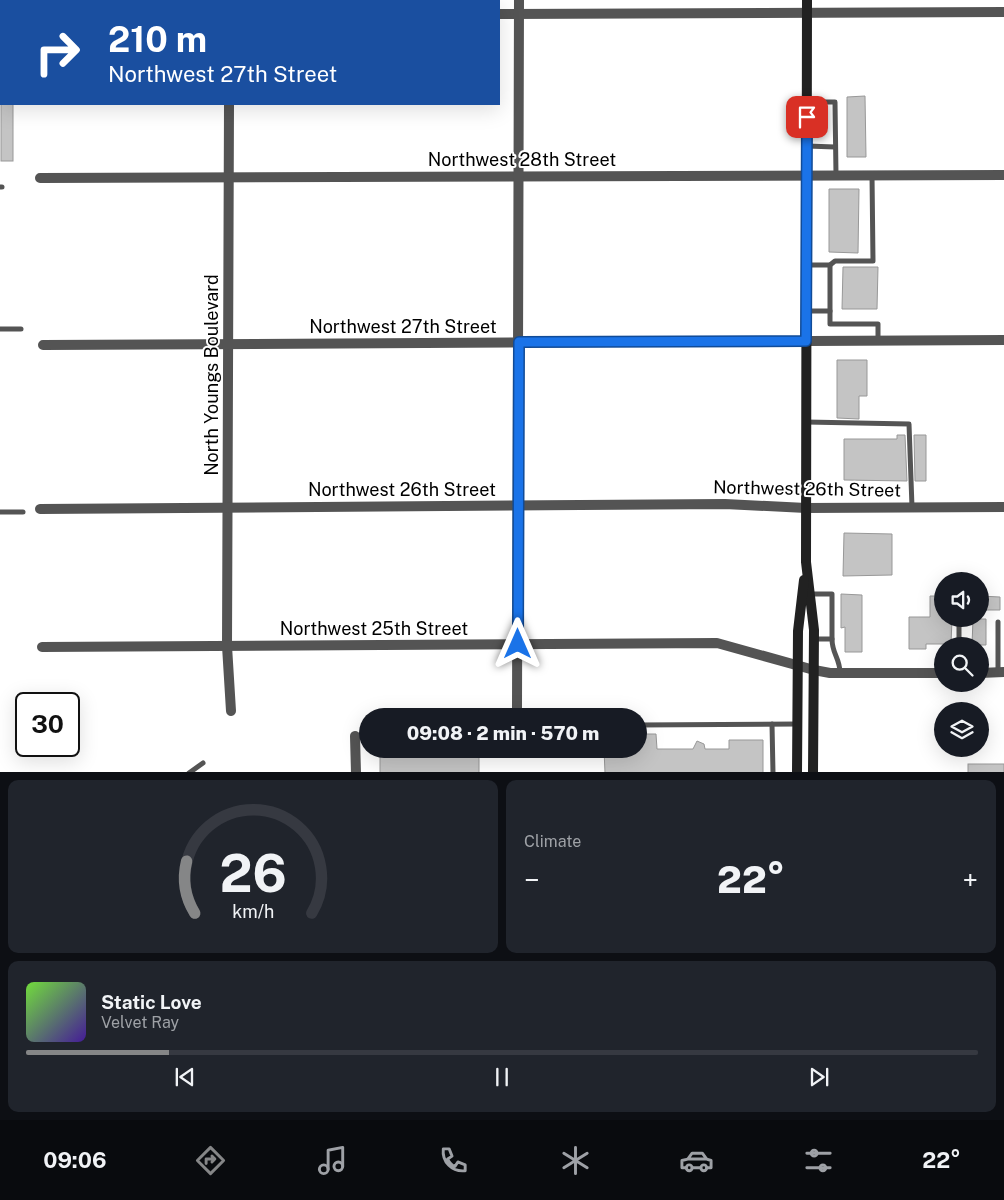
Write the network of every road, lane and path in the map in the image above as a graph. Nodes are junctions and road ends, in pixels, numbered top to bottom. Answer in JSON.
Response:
{"nodes":[{"id":1,"x":520,"y":0,"type":"edge"},
{"id":2,"x":807,"y":0,"type":"edge"},
{"id":3,"x":807,"y":12,"type":"junction"},
{"id":4,"x":1004,"y":12,"type":"edge"},
{"id":5,"x":500,"y":14,"type":"edge"},
{"id":6,"x":520,"y":14,"type":"junction"},
{"id":7,"x":807,"y":102,"type":"junction"},
{"id":8,"x":229,"y":105,"type":"edge"},
{"id":9,"x":807,"y":146,"type":"junction"},
{"id":10,"x":835,"y":147,"type":"junction"},
{"id":11,"x":872,"y":175,"type":"junction"},
{"id":12,"x":1004,"y":175,"type":"edge"},
{"id":13,"x":519,"y":176,"type":"junction"},
{"id":14,"x":807,"y":176,"type":"junction"},
{"id":15,"x":836,"y":176,"type":"junction"},
{"id":16,"x":229,"y":177,"type":"junction"},
{"id":17,"x":40,"y":178,"type":"dead end"},
{"id":18,"x":807,"y":265,"type":"junction"},
{"id":19,"x":830,"y":265,"type":"junction"},
{"id":20,"x":807,"y":311,"type":"junction"},
{"id":21,"x":830,"y":311,"type":"junction"},
{"id":22,"x":0,"y":329,"type":"edge"},
{"id":23,"x":21,"y":329,"type":"dead end"},
{"id":24,"x":878,"y":340,"type":"junction"},
{"id":25,"x":1004,"y":340,"type":"edge"},
{"id":26,"x":806,"y":341,"type":"junction"},
{"id":27,"x":519,"y":342,"type":"junction"},
{"id":28,"x":228,"y":344,"type":"junction"},
{"id":29,"x":43,"y":345,"type":"dead end"},
{"id":30,"x":806,"y":422,"type":"junction"},
{"id":31,"x":518,"y":506,"type":"junction"},
{"id":32,"x":912,"y":507,"type":"junction"},
{"id":33,"x":1004,"y":507,"type":"edge"},
{"id":34,"x":228,"y":508,"type":"junction"},
{"id":35,"x":806,"y":508,"type":"junction"},
{"id":36,"x":40,"y":509,"type":"dead end"},
{"id":37,"x":0,"y":512,"type":"edge"},
{"id":38,"x":23,"y":512,"type":"dead end"},
{"id":39,"x":806,"y":562,"type":"junction"},
{"id":40,"x":810,"y":594,"type":"junction"},
{"id":41,"x":998,"y":622,"type":"dead end"},
{"id":42,"x":814,"y":639,"type":"junction"},
{"id":43,"x":832,"y":639,"type":"junction"},
{"id":44,"x":518,"y":644,"type":"junction"},
{"id":45,"x":227,"y":646,"type":"junction"},
{"id":46,"x":42,"y":647,"type":"dead end"},
{"id":47,"x":798,"y":665,"type":"junction"},
{"id":48,"x":814,"y":670,"type":"junction"},
{"id":49,"x":1001,"y":672,"type":"edge"},
{"id":50,"x":840,"y":673,"type":"junction"},
{"id":51,"x":934,"y":673,"type":"edge"},
{"id":52,"x":518,"y":708,"type":"edge"},
{"id":53,"x":231,"y":712,"type":"dead end"},
{"id":54,"x":772,"y":724,"type":"junction"},
{"id":55,"x":798,"y":724,"type":"junction"},
{"id":56,"x":647,"y":725,"type":"edge"},
{"id":57,"x":356,"y":736,"type":"joint"},
{"id":58,"x":359,"y":736,"type":"edge"},
{"id":59,"x":813,"y":737,"type":"junction"},
{"id":60,"x":798,"y":738,"type":"junction"},
{"id":61,"x":202,"y":763,"type":"dead end"},
{"id":62,"x":189,"y":772,"type":"edge"},
{"id":63,"x":356,"y":772,"type":"edge"},
{"id":64,"x":773,"y":772,"type":"edge"},
{"id":65,"x":797,"y":772,"type":"edge"},
{"id":66,"x":813,"y":772,"type":"edge"}],
"edges":[{"from":1,"to":6,"type":"street"},
{"from":2,"to":3,"type":"main road"},
{"from":3,"to":4,"type":"street"},
{"from":3,"to":6,"type":"street"},
{"from":3,"to":7,"type":"main road"},
{"from":5,"to":6,"type":"street"},
{"from":6,"to":13,"type":"street"},
{"from":7,"to":9,"type":"main road"},
{"from":7,"to":10,"type":"lane"},
{"from":8,"to":16,"type":"street","name":"North Youngs Boulevard"},
{"from":9,"to":10,"type":"lane"},
{"from":9,"to":14,"type":"main road"},
{"from":10,"to":15,"type":"lane"},
{"from":11,"to":12,"type":"street","name":"Northwest 28th Street"},
{"from":11,"to":15,"type":"street","name":"Northwest 28th Street"},
{"from":11,"to":19,"type":"lane"},
{"from":13,"to":14,"type":"street","name":"Northwest 28th Street"},
{"from":13,"to":16,"type":"street","name":"Northwest 28th Street"},
{"from":13,"to":27,"type":"street"},
{"from":14,"to":15,"type":"street","name":"Northwest 28th Street"},
{"from":14,"to":18,"type":"main road"},
{"from":16,"to":17,"type":"street","name":"Northwest 28th Street"},
{"from":16,"to":28,"type":"street","name":"North Youngs Boulevard"},
{"from":18,"to":19,"type":"lane"},
{"from":18,"to":20,"type":"main road"},
{"from":19,"to":21,"type":"lane"},
{"from":20,"to":21,"type":"lane"},
{"from":20,"to":26,"type":"main road"},
{"from":21,"to":24,"type":"lane"},
{"from":22,"to":23,"type":"lane"},
{"from":24,"to":25,"type":"street","name":"Northwest 27th Street"},
{"from":24,"to":26,"type":"street","name":"Northwest 27th Street"},
{"from":26,"to":27,"type":"street","name":"Northwest 27th Street"},
{"from":26,"to":30,"type":"main road"},
{"from":27,"to":28,"type":"street","name":"Northwest 27th Street"},
{"from":27,"to":31,"type":"street"},
{"from":28,"to":29,"type":"street","name":"Northwest 27th Street"},
{"from":28,"to":34,"type":"street","name":"North Youngs Boulevard"},
{"from":30,"to":32,"type":"lane"},
{"from":30,"to":35,"type":"main road"},
{"from":31,"to":34,"type":"street","name":"Northwest 26th Street"},
{"from":31,"to":35,"type":"street","name":"Northwest 26th Street"},
{"from":31,"to":44,"type":"street"},
{"from":32,"to":33,"type":"street","name":"Northwest 26th Street"},
{"from":32,"to":35,"type":"street","name":"Northwest 26th Street"},
{"from":34,"to":36,"type":"street","name":"Northwest 26th Street"},
{"from":34,"to":45,"type":"street","name":"North Youngs Boulevard"},
{"from":35,"to":39,"type":"main road"},
{"from":37,"to":38,"type":"lane"},
{"from":39,"to":40,"type":"main road"},
{"from":39,"to":47,"type":"main road"},
{"from":40,"to":42,"type":"main road"},
{"from":40,"to":43,"type":"lane"},
{"from":41,"to":49,"type":"lane"},
{"from":42,"to":43,"type":"lane"},
{"from":42,"to":48,"type":"main road"},
{"from":43,"to":50,"type":"lane"},
{"from":44,"to":45,"type":"street","name":"Northwest 25th Street"},
{"from":44,"to":47,"type":"street","name":"Northwest 25th Street"},
{"from":44,"to":52,"type":"street"},
{"from":45,"to":46,"type":"street","name":"Northwest 25th Street"},
{"from":45,"to":53,"type":"street","name":"North Youngs Boulevard"},
{"from":47,"to":48,"type":"street","name":"Northwest 25th Street"},
{"from":47,"to":55,"type":"main road"},
{"from":48,"to":50,"type":"street","name":"Northwest 25th Street"},
{"from":48,"to":59,"type":"main road"},
{"from":50,"to":51,"type":"street","name":"Northwest 25th Street"},
{"from":54,"to":55,"type":"lane"},
{"from":54,"to":56,"type":"lane"},
{"from":54,"to":64,"type":"lane"},
{"from":55,"to":60,"type":"main road"},
{"from":57,"to":58,"type":"lane"},
{"from":57,"to":63,"type":"street"},
{"from":59,"to":60,"type":"main road"},
{"from":59,"to":66,"type":"main road"},
{"from":60,"to":65,"type":"main road"},
{"from":61,"to":62,"type":"lane"}]}
